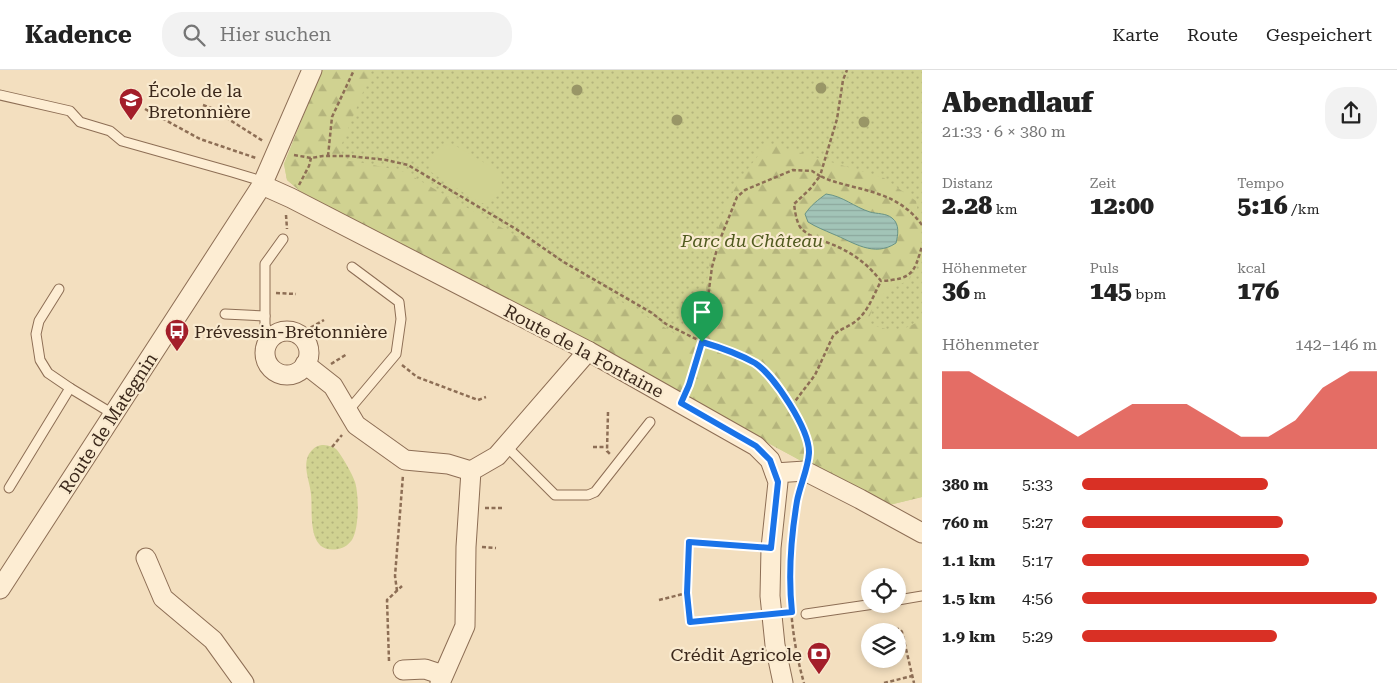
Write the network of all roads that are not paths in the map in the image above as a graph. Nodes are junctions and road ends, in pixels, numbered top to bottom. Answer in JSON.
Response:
{"nodes":[{"id":1,"x":312,"y":70,"type":"edge"},
{"id":2,"x":0,"y":95,"type":"edge"},
{"id":3,"x":262,"y":185,"type":"junction"},
{"id":4,"x":282,"y":239,"type":"road end"},
{"id":5,"x":352,"y":267,"type":"dead end"},
{"id":6,"x":59,"y":289,"type":"dead end"},
{"id":7,"x":225,"y":314,"type":"dead end"},
{"id":8,"x":265,"y":316,"type":"junction"},
{"id":9,"x":268,"y":341,"type":"junction"},
{"id":10,"x":588,"y":351,"type":"junction"},
{"id":11,"x":305,"y":364,"type":"junction"},
{"id":12,"x":70,"y":388,"type":"junction"},
{"id":13,"x":348,"y":411,"type":"junction"},
{"id":14,"x":113,"y":414,"type":"junction"},
{"id":15,"x":650,"y":422,"type":"dead end"},
{"id":16,"x":506,"y":446,"type":"junction"},
{"id":17,"x":471,"y":471,"type":"junction"},
{"id":18,"x":775,"y":474,"type":"junction"},
{"id":19,"x":8,"y":488,"type":"dead end"},
{"id":20,"x":922,"y":533,"type":"edge"},
{"id":21,"x":146,"y":558,"type":"dead end"},
{"id":22,"x":0,"y":589,"type":"edge"},
{"id":23,"x":922,"y":596,"type":"edge"},
{"id":24,"x":906,"y":599,"type":"edge"},
{"id":25,"x":861,"y":605,"type":"edge"},
{"id":26,"x":802,"y":612,"type":"road end"},
{"id":27,"x":402,"y":670,"type":"road end"},
{"id":28,"x":441,"y":679,"type":"edge"},
{"id":29,"x":244,"y":683,"type":"edge"},
{"id":30,"x":783,"y":683,"type":"edge"}],
"edges":[{"from":1,"to":3,"type":"street","name":"Route de Mategnin"},
{"from":2,"to":3,"type":"lane"},
{"from":3,"to":10,"type":"street","name":"Route de la Fontaine"},
{"from":3,"to":14,"type":"street","name":"Route de Mategnin"},
{"from":4,"to":8,"type":"lane"},
{"from":5,"to":13,"type":"lane"},
{"from":6,"to":12,"type":"lane"},
{"from":7,"to":8,"type":"lane"},
{"from":8,"to":9,"type":"lane"},
{"from":9,"to":11,"type":"street"},
{"from":9,"to":11,"type":"street"},
{"from":10,"to":16,"type":"street"},
{"from":10,"to":18,"type":"street","name":"Route de la Fontaine"},
{"from":11,"to":13,"type":"street"},
{"from":12,"to":14,"type":"lane"},
{"from":12,"to":19,"type":"lane"},
{"from":13,"to":17,"type":"street"},
{"from":14,"to":22,"type":"street","name":"Route de Mategnin"},
{"from":15,"to":16,"type":"lane"},
{"from":16,"to":17,"type":"street"},
{"from":17,"to":28,"type":"street"},
{"from":18,"to":20,"type":"street"},
{"from":18,"to":30,"type":"street"},
{"from":21,"to":29,"type":"street"},
{"from":23,"to":24,"type":"lane"},
{"from":25,"to":26,"type":"lane"},
{"from":27,"to":28,"type":"street"}]}
